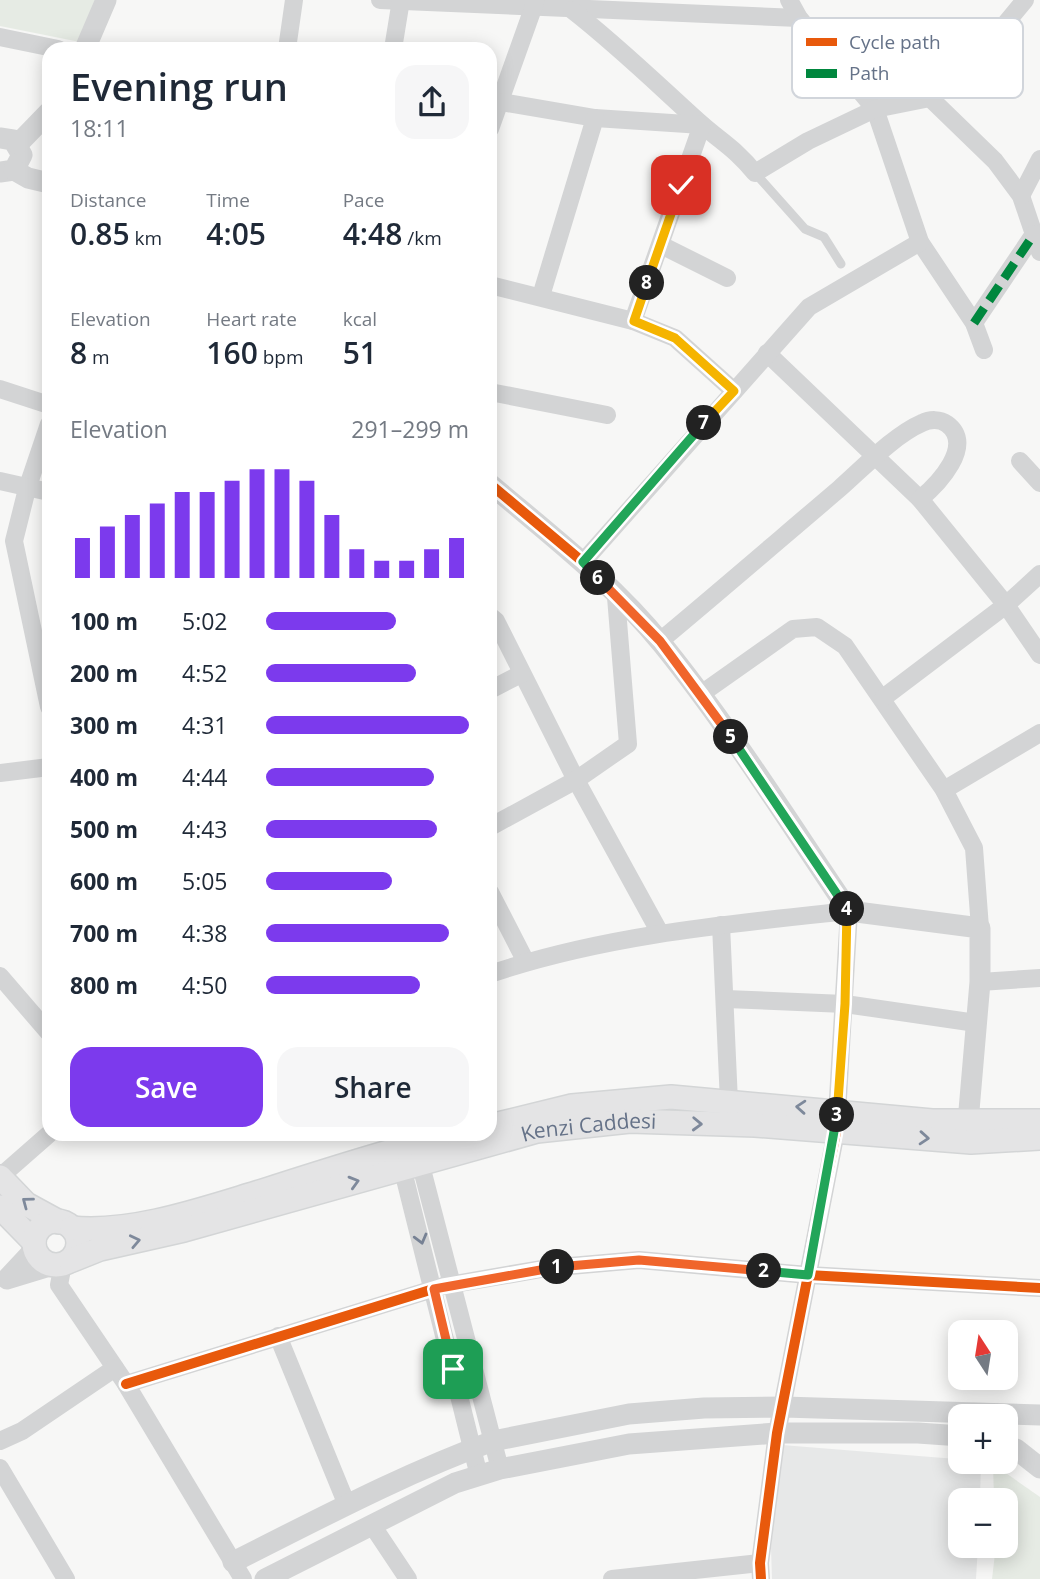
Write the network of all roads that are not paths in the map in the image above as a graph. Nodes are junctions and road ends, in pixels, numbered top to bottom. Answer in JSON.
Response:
{"nodes":[{"id":1,"x":106,"y":0,"type":"edge"},
{"id":2,"x":294,"y":0,"type":"edge"},
{"id":3,"x":380,"y":0,"type":"edge"},
{"id":4,"x":698,"y":0,"type":"edge"},
{"id":5,"x":789,"y":0,"type":"edge"},
{"id":6,"x":1025,"y":0,"type":"edge"},
{"id":7,"x":1034,"y":0,"type":"edge"},
{"id":8,"x":401,"y":1,"type":"edge"},
{"id":9,"x":535,"y":4,"type":"edge"},
{"id":10,"x":1040,"y":4,"type":"edge"},
{"id":11,"x":572,"y":10,"type":"junction"},
{"id":12,"x":708,"y":16,"type":"junction"},
{"id":13,"x":799,"y":18,"type":"joint"},
{"id":14,"x":1010,"y":18,"type":"edge"},
{"id":15,"x":0,"y":37,"type":"edge"},
{"id":16,"x":88,"y":42,"type":"edge"},
{"id":17,"x":288,"y":42,"type":"edge"},
{"id":18,"x":394,"y":42,"type":"edge"},
{"id":19,"x":42,"y":46,"type":"edge"},
{"id":20,"x":866,"y":98,"type":"edge"},
{"id":21,"x":930,"y":98,"type":"joint"},
{"id":22,"x":501,"y":102,"type":"junction"},
{"id":23,"x":875,"y":109,"type":"junction"},
{"id":24,"x":497,"y":112,"type":"edge"},
{"id":25,"x":595,"y":118,"type":"junction"},
{"id":26,"x":42,"y":120,"type":"edge"},
{"id":27,"x":702,"y":125,"type":"junction"},
{"id":28,"x":11,"y":156,"type":"edge"},
{"id":29,"x":1040,"y":159,"type":"edge"},
{"id":30,"x":755,"y":173,"type":"junction"},
{"id":31,"x":42,"y":180,"type":"edge"},
{"id":32,"x":1021,"y":197,"type":"junction"},
{"id":33,"x":1034,"y":234,"type":"junction"},
{"id":34,"x":920,"y":242,"type":"junction"},
{"id":35,"x":661,"y":245,"type":"junction"},
{"id":36,"x":1040,"y":252,"type":"edge"},
{"id":37,"x":841,"y":264,"type":"dead end"},
{"id":38,"x":727,"y":278,"type":"dead end"},
{"id":39,"x":497,"y":287,"type":"edge"},
{"id":40,"x":541,"y":296,"type":"junction"},
{"id":41,"x":634,"y":321,"type":"junction"},
{"id":42,"x":974,"y":323,"type":"junction"},
{"id":43,"x":984,"y":350,"type":"dead end"},
{"id":44,"x":768,"y":353,"type":"junction"},
{"id":45,"x":0,"y":389,"type":"edge"},
{"id":46,"x":734,"y":391,"type":"junction"},
{"id":47,"x":497,"y":393,"type":"edge"},
{"id":48,"x":42,"y":403,"type":"edge"},
{"id":49,"x":607,"y":415,"type":"dead end"},
{"id":50,"x":42,"y":445,"type":"edge"},
{"id":51,"x":875,"y":458,"type":"junction"},
{"id":52,"x":1020,"y":461,"type":"dead end"},
{"id":53,"x":0,"y":481,"type":"edge"},
{"id":54,"x":1040,"y":482,"type":"edge"},
{"id":55,"x":27,"y":489,"type":"junction"},
{"id":56,"x":497,"y":490,"type":"edge"},
{"id":57,"x":42,"y":491,"type":"edge"},
{"id":58,"x":920,"y":499,"type":"junction"},
{"id":59,"x":583,"y":562,"type":"junction"},
{"id":60,"x":1040,"y":574,"type":"edge"},
{"id":61,"x":616,"y":597,"type":"junction"},
{"id":62,"x":1006,"y":606,"type":"junction"},
{"id":63,"x":497,"y":623,"type":"edge"},
{"id":64,"x":660,"y":641,"type":"junction"},
{"id":65,"x":1040,"y":655,"type":"edge"},
{"id":66,"x":42,"y":674,"type":"edge"},
{"id":67,"x":521,"y":674,"type":"junction"},
{"id":68,"x":497,"y":687,"type":"edge"},
{"id":69,"x":701,"y":694,"type":"junction"},
{"id":70,"x":883,"y":698,"type":"junction"},
{"id":71,"x":1040,"y":733,"type":"edge"},
{"id":72,"x":42,"y":768,"type":"edge"},
{"id":73,"x":0,"y":774,"type":"edge"},
{"id":74,"x":576,"y":780,"type":"junction"},
{"id":75,"x":944,"y":790,"type":"junction"},
{"id":76,"x":497,"y":823,"type":"edge"},
{"id":77,"x":497,"y":906,"type":"edge"},
{"id":78,"x":849,"y":911,"type":"junction"},
{"id":79,"x":721,"y":925,"type":"junction"},
{"id":80,"x":980,"y":928,"type":"junction"},
{"id":81,"x":660,"y":933,"type":"junction"},
{"id":82,"x":526,"y":962,"type":"junction"},
{"id":83,"x":497,"y":972,"type":"edge"},
{"id":84,"x":0,"y":976,"type":"edge"},
{"id":85,"x":1040,"y":978,"type":"edge"},
{"id":86,"x":980,"y":982,"type":"junction"},
{"id":87,"x":726,"y":999,"type":"junction"},
{"id":88,"x":845,"y":1004,"type":"junction"},
{"id":89,"x":976,"y":1023,"type":"junction"},
{"id":90,"x":42,"y":1025,"type":"edge"},
{"id":91,"x":729,"y":1102,"type":"junction"},
{"id":92,"x":837,"y":1121,"type":"junction"},
{"id":93,"x":1040,"y":1121,"type":"edge"},
{"id":94,"x":968,"y":1122,"type":"junction"},
{"id":95,"x":497,"y":1124,"type":"edge"},
{"id":96,"x":497,"y":1137,"type":"edge"},
{"id":97,"x":1040,"y":1138,"type":"edge"},
{"id":98,"x":42,"y":1140,"type":"edge"},
{"id":99,"x":437,"y":1141,"type":"edge"},
{"id":100,"x":472,"y":1141,"type":"edge"},
{"id":101,"x":408,"y":1151,"type":"edge"},
{"id":102,"x":0,"y":1177,"type":"edge"},
{"id":103,"x":0,"y":1207,"type":"edge"},
{"id":104,"x":66,"y":1225,"type":"junction"},
{"id":105,"x":34,"y":1245,"type":"junction"},
{"id":106,"x":62,"y":1263,"type":"junction"},
{"id":107,"x":808,"y":1275,"type":"junction"},
{"id":108,"x":4,"y":1280,"type":"edge"},
{"id":109,"x":452,"y":1284,"type":"junction"},
{"id":110,"x":1040,"y":1288,"type":"edge"},
{"id":111,"x":434,"y":1289,"type":"junction"},
{"id":112,"x":278,"y":1336,"type":"junction"},
{"id":113,"x":115,"y":1368,"type":"junction"},
{"id":114,"x":126,"y":1384,"type":"junction"},
{"id":115,"x":784,"y":1407,"type":"junction"},
{"id":116,"x":1040,"y":1415,"type":"edge"},
{"id":117,"x":777,"y":1433,"type":"junction"},
{"id":118,"x":948,"y":1435,"type":"edge"},
{"id":119,"x":0,"y":1441,"type":"edge"},
{"id":120,"x":493,"y":1441,"type":"junction"},
{"id":121,"x":472,"y":1449,"type":"junction"},
{"id":122,"x":1018,"y":1451,"type":"edge"},
{"id":123,"x":0,"y":1468,"type":"edge"},
{"id":124,"x":1040,"y":1468,"type":"edge"},
{"id":125,"x":500,"y":1469,"type":"junction"},
{"id":126,"x":479,"y":1476,"type":"junction"},
{"id":127,"x":347,"y":1505,"type":"junction"},
{"id":128,"x":372,"y":1525,"type":"junction"},
{"id":129,"x":760,"y":1571,"type":"edge"},
{"id":130,"x":237,"y":1574,"type":"edge"},
{"id":131,"x":66,"y":1579,"type":"edge"},
{"id":132,"x":265,"y":1579,"type":"edge"},
{"id":133,"x":408,"y":1579,"type":"edge"},
{"id":134,"x":612,"y":1579,"type":"edge"}],
"edges":[{"from":1,"to":16,"type":"street"},
{"from":2,"to":17,"type":"street"},
{"from":3,"to":8,"type":"street"},
{"from":4,"to":12,"type":"street"},
{"from":5,"to":13,"type":"street"},
{"from":6,"to":14,"type":"street"},
{"from":7,"to":10,"type":"street"},
{"from":8,"to":9,"type":"street"},
{"from":8,"to":18,"type":"street"},
{"from":9,"to":11,"type":"street"},
{"from":9,"to":22,"type":"street"},
{"from":11,"to":12,"type":"street"},
{"from":11,"to":27,"type":"street"},
{"from":12,"to":13,"type":"street"},
{"from":15,"to":19,"type":"street"},
{"from":20,"to":23,"type":"street"},
{"from":21,"to":23,"type":"street"},
{"from":21,"to":32,"type":"street"},
{"from":22,"to":24,"type":"street"},
{"from":22,"to":25,"type":"street"},
{"from":23,"to":30,"type":"street"},
{"from":23,"to":34,"type":"street"},
{"from":25,"to":27,"type":"street"},
{"from":25,"to":40,"type":"street"},
{"from":26,"to":28,"type":"street"},
{"from":27,"to":30,"type":"street"},
{"from":27,"to":35,"type":"street"},
{"from":28,"to":31,"type":"street"},
{"from":29,"to":32,"type":"street"},
{"from":30,"to":37,"type":"lane"},
{"from":32,"to":33,"type":"street"},
{"from":33,"to":36,"type":"street"},
{"from":33,"to":42,"type":"street"},
{"from":34,"to":42,"type":"street"},
{"from":34,"to":44,"type":"street"},
{"from":35,"to":38,"type":"street"},
{"from":35,"to":41,"type":"street"},
{"from":39,"to":40,"type":"street"},
{"from":40,"to":41,"type":"street"},
{"from":41,"to":46,"type":"street"},
{"from":42,"to":43,"type":"street"},
{"from":44,"to":46,"type":"street"},
{"from":44,"to":51,"type":"street"},
{"from":45,"to":48,"type":"street"},
{"from":46,"to":59,"type":"street"},
{"from":47,"to":49,"type":"street"},
{"from":50,"to":55,"type":"street"},
{"from":51,"to":58,"type":"street"},
{"from":51,"to":58,"type":"street"},
{"from":51,"to":64,"type":"street"},
{"from":52,"to":54,"type":"street"},
{"from":53,"to":55,"type":"street"},
{"from":55,"to":57,"type":"street"},
{"from":55,"to":66,"type":"street"},
{"from":56,"to":59,"type":"street"},
{"from":58,"to":62,"type":"street"},
{"from":59,"to":61,"type":"street"},
{"from":60,"to":62,"type":"street"},
{"from":61,"to":64,"type":"street"},
{"from":61,"to":74,"type":"street"},
{"from":62,"to":65,"type":"street"},
{"from":62,"to":70,"type":"street"},
{"from":63,"to":67,"type":"street"},
{"from":64,"to":69,"type":"street"},
{"from":67,"to":68,"type":"street"},
{"from":67,"to":74,"type":"street"},
{"from":69,"to":70,"type":"street"},
{"from":69,"to":78,"type":"street"},
{"from":70,"to":75,"type":"street"},
{"from":71,"to":75,"type":"street"},
{"from":72,"to":73,"type":"street"},
{"from":74,"to":76,"type":"street"},
{"from":74,"to":81,"type":"street"},
{"from":75,"to":80,"type":"street"},
{"from":77,"to":82,"type":"street"},
{"from":78,"to":79,"type":"street"},
{"from":78,"to":80,"type":"street"},
{"from":78,"to":88,"type":"street"},
{"from":79,"to":81,"type":"street"},
{"from":79,"to":87,"type":"street"},
{"from":80,"to":86,"type":"street"},
{"from":81,"to":82,"type":"street"},
{"from":82,"to":83,"type":"street"},
{"from":84,"to":90,"type":"street"},
{"from":85,"to":86,"type":"street"},
{"from":86,"to":89,"type":"street"},
{"from":87,"to":88,"type":"street"},
{"from":87,"to":91,"type":"street"},
{"from":88,"to":89,"type":"street"},
{"from":88,"to":92,"type":"street"},
{"from":89,"to":94,"type":"street"},
{"from":92,"to":91,"type":"main road","name":"Kenzi Caddesi","one_way":true},
{"from":91,"to":95,"type":"main road","name":"Kenzi Caddesi"},
{"from":92,"to":94,"type":"main road","name":"Kenzi Caddesi"},
{"from":96,"to":92,"type":"main road","name":"Kenzi Caddesi","one_way":true},
{"from":92,"to":97,"type":"main road","name":"Kenzi Caddesi","one_way":true},
{"from":92,"to":107,"type":"street"},
{"from":93,"to":94,"type":"main road","name":"Kenzi Caddesi"},
{"from":98,"to":102,"type":"street"},
{"from":99,"to":101,"type":"main road","name":"Kenzi Caddesi"},
{"from":101,"to":100,"type":"main road","name":"Kenzi Caddesi","one_way":true},
{"from":101,"to":104,"type":"main road","name":"Kenzi Caddesi"},
{"from":106,"to":101,"type":"main road","name":"Kenzi Caddesi","one_way":true},
{"from":101,"to":109,"type":"street"},
{"from":101,"to":111,"type":"street","one_way":true},
{"from":104,"to":102,"type":"main road","one_way":true},
{"from":103,"to":105,"type":"main road"},
{"from":104,"to":105,"type":"main road"},
{"from":104,"to":106,"type":"main road"},
{"from":105,"to":106,"type":"main road"},
{"from":105,"to":108,"type":"street"},
{"from":106,"to":108,"type":"street"},
{"from":106,"to":113,"type":"street"},
{"from":107,"to":109,"type":"street"},
{"from":107,"to":110,"type":"street"},
{"from":107,"to":115,"type":"street"},
{"from":109,"to":111,"type":"street"},
{"from":109,"to":120,"type":"street"},
{"from":111,"to":112,"type":"street"},
{"from":111,"to":121,"type":"street"},
{"from":112,"to":114,"type":"street"},
{"from":112,"to":127,"type":"street"},
{"from":113,"to":114,"type":"street"},
{"from":113,"to":119,"type":"street"},
{"from":114,"to":130,"type":"street"},
{"from":115,"to":116,"type":"street"},
{"from":115,"to":117,"type":"street"},
{"from":115,"to":120,"type":"street"},
{"from":117,"to":118,"type":"street"},
{"from":117,"to":125,"type":"street"},
{"from":117,"to":129,"type":"street"},
{"from":120,"to":121,"type":"street"},
{"from":120,"to":125,"type":"street"},
{"from":121,"to":126,"type":"street"},
{"from":121,"to":127,"type":"street"},
{"from":122,"to":124,"type":"street"},
{"from":123,"to":131,"type":"street"},
{"from":125,"to":126,"type":"street"},
{"from":126,"to":128,"type":"street"},
{"from":127,"to":130,"type":"street"},
{"from":128,"to":132,"type":"street"},
{"from":128,"to":133,"type":"street"},
{"from":129,"to":134,"type":"street"}]}
